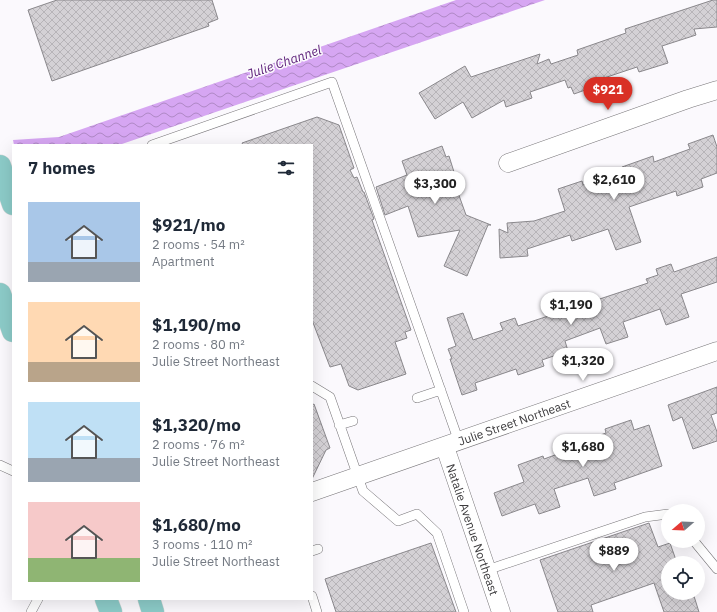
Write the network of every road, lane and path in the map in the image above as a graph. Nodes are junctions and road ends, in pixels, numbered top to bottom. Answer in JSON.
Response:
{"nodes":[{"id":1,"x":717,"y":90,"type":"edge"},
{"id":2,"x":155,"y":144,"type":"edge"},
{"id":3,"x":508,"y":162,"type":"dead end"},
{"id":4,"x":0,"y":166,"type":"edge"},
{"id":5,"x":12,"y":201,"type":"edge"},
{"id":6,"x":0,"y":294,"type":"edge"},
{"id":7,"x":12,"y":328,"type":"edge"},
{"id":8,"x":717,"y":351,"type":"edge"},
{"id":9,"x":313,"y":387,"type":"edge"},
{"id":10,"x":441,"y":390,"type":"junction"},
{"id":11,"x":417,"y":398,"type":"dead end"},
{"id":12,"x":353,"y":421,"type":"dead end"},
{"id":13,"x":339,"y":425,"type":"junction"},
{"id":14,"x":452,"y":444,"type":"junction"},
{"id":15,"x":0,"y":465,"type":"edge"},
{"id":16,"x":12,"y":471,"type":"edge"},
{"id":17,"x":357,"y":476,"type":"junction"},
{"id":18,"x":313,"y":492,"type":"edge"},
{"id":19,"x":661,"y":515,"type":"edge"},
{"id":20,"x":700,"y":548,"type":"edge"},
{"id":21,"x":717,"y":569,"type":"edge"},
{"id":22,"x":487,"y":570,"type":"junction"},
{"id":23,"x":313,"y":599,"type":"edge"},
{"id":24,"x":37,"y":600,"type":"edge"},
{"id":25,"x":106,"y":600,"type":"edge"},
{"id":26,"x":149,"y":600,"type":"edge"},
{"id":27,"x":31,"y":612,"type":"edge"},
{"id":28,"x":111,"y":612,"type":"edge"},
{"id":29,"x":153,"y":612,"type":"edge"},
{"id":30,"x":317,"y":612,"type":"edge"},
{"id":31,"x":464,"y":612,"type":"edge"},
{"id":32,"x":501,"y":612,"type":"edge"}],
"edges":[{"from":1,"to":3,"type":"street"},
{"from":2,"to":10,"type":"lane"},
{"from":4,"to":5,"type":"main road"},
{"from":6,"to":7,"type":"main road"},
{"from":8,"to":14,"type":"street","name":"Julie Street Northeast"},
{"from":9,"to":13,"type":"lane"},
{"from":10,"to":11,"type":"lane"},
{"from":10,"to":14,"type":"lane"},
{"from":12,"to":13,"type":"lane"},
{"from":13,"to":17,"type":"lane"},
{"from":14,"to":17,"type":"street","name":"Julie Street Northeast"},
{"from":14,"to":22,"type":"street","name":"Natalie Avenue Northeast"},
{"from":15,"to":16,"type":"lane"},
{"from":17,"to":18,"type":"street","name":"Julie Street Northeast"},
{"from":17,"to":31,"type":"lane"},
{"from":19,"to":22,"type":"lane"},
{"from":20,"to":21,"type":"lane"},
{"from":22,"to":32,"type":"street","name":"Natalie Avenue Northeast"},
{"from":23,"to":30,"type":"lane"},
{"from":24,"to":27,"type":"lane"},
{"from":25,"to":28,"type":"main road"},
{"from":26,"to":29,"type":"main road"}]}
